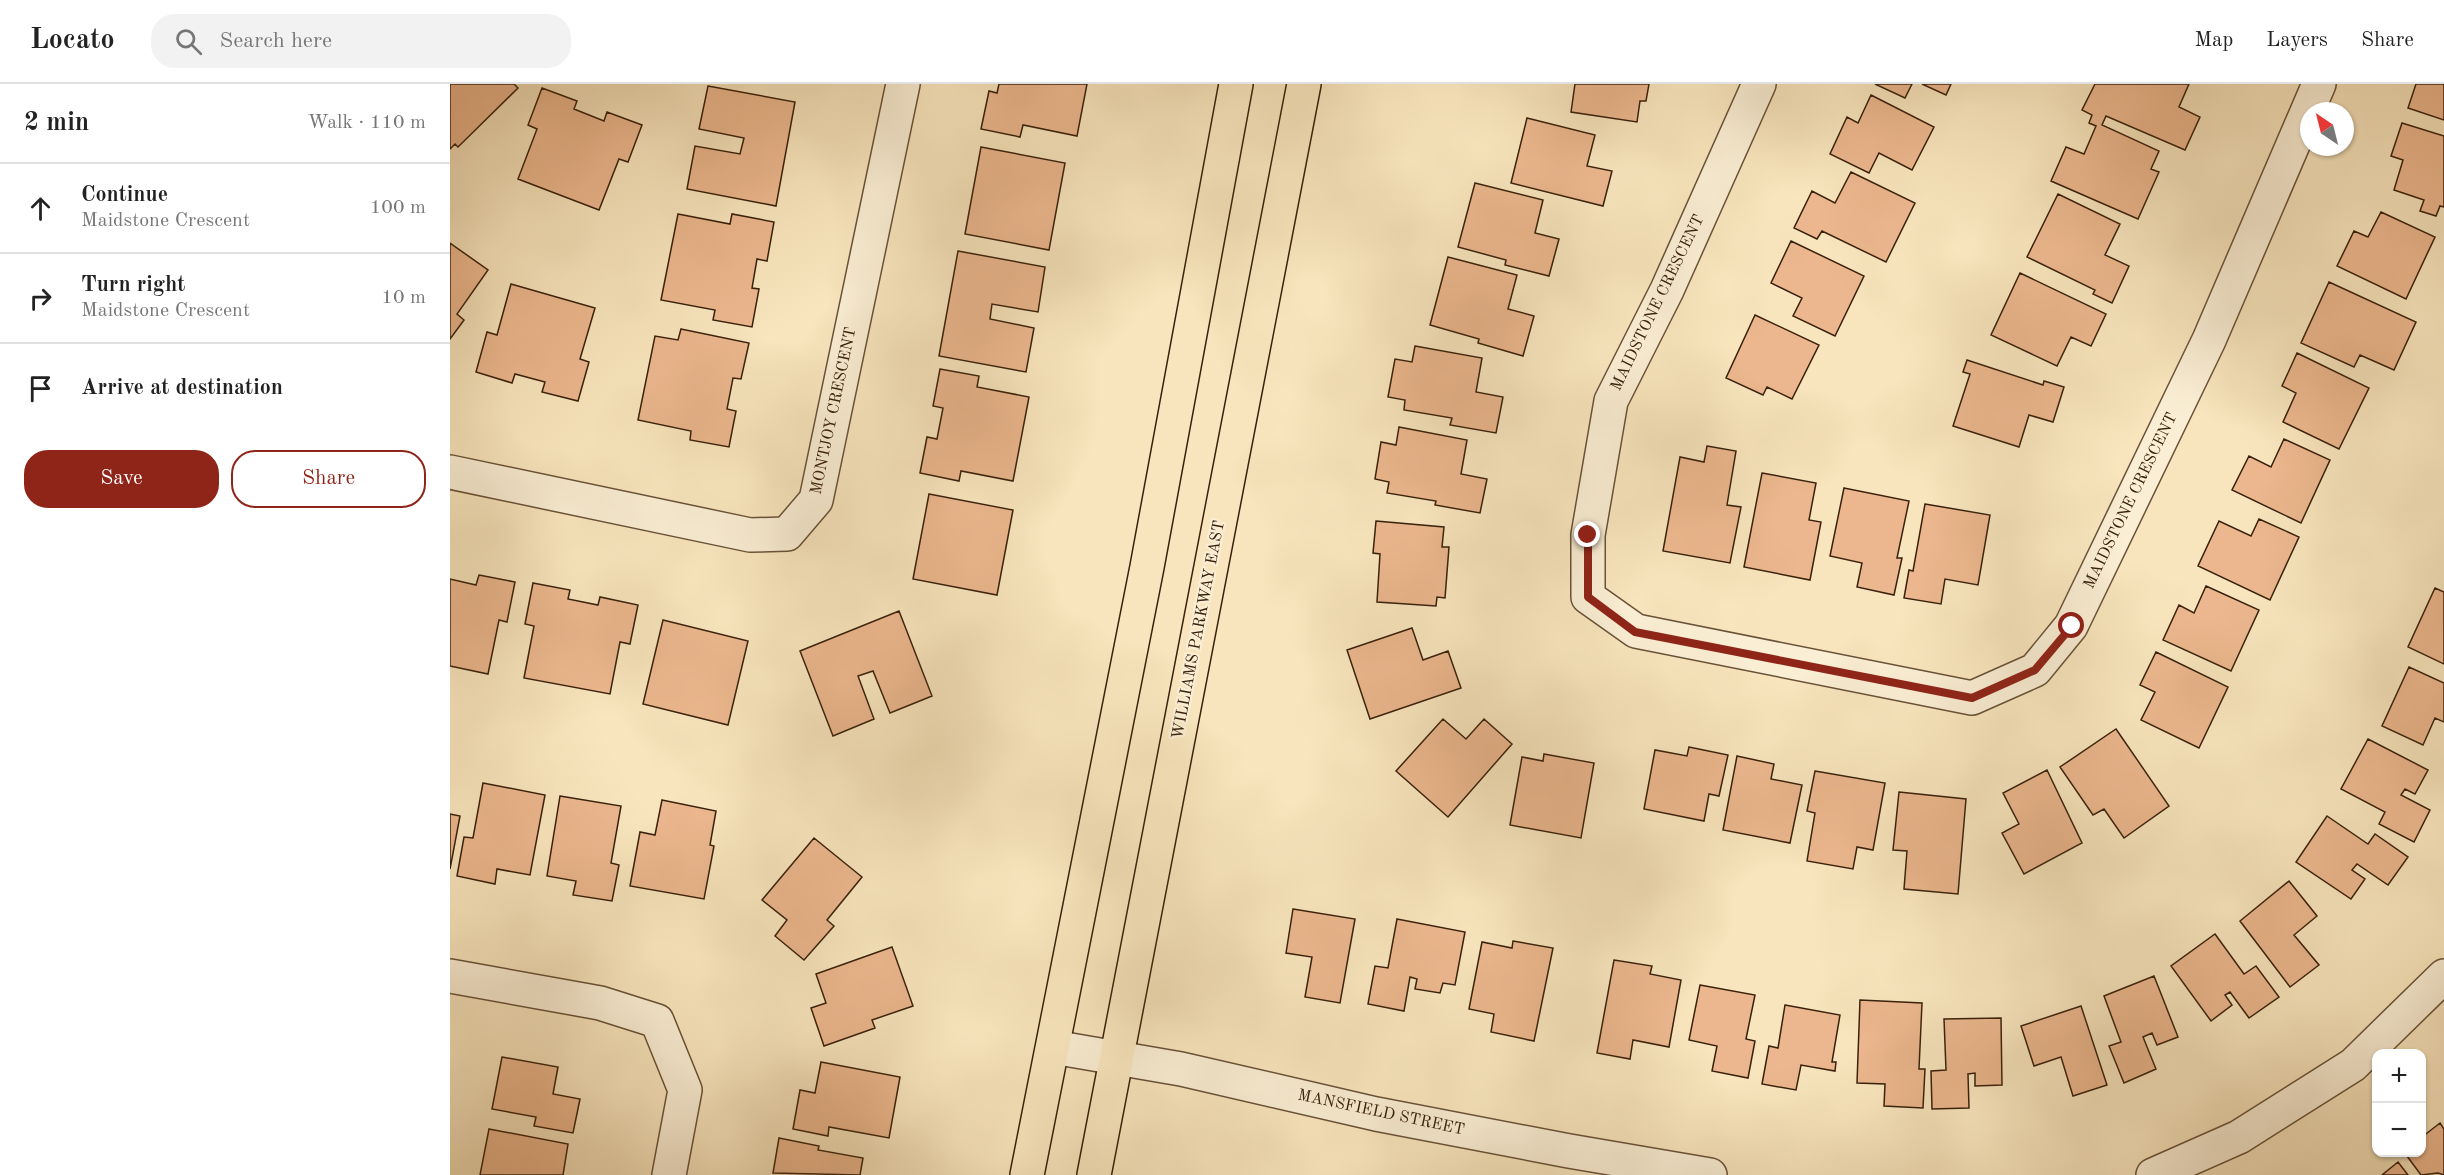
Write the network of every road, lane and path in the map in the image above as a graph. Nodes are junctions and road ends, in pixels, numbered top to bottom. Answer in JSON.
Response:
{"nodes":[{"id":1,"x":903,"y":84,"type":"edge"},
{"id":2,"x":1236,"y":84,"type":"edge"},
{"id":3,"x":1304,"y":84,"type":"edge"},
{"id":4,"x":1759,"y":84,"type":"edge"},
{"id":5,"x":2319,"y":84,"type":"edge"},
{"id":6,"x":450,"y":472,"type":"edge"},
{"id":7,"x":450,"y":976,"type":"edge"},
{"id":8,"x":2444,"y":976,"type":"edge"},
{"id":9,"x":1053,"y":1047,"type":"junction"},
{"id":10,"x":1116,"y":1058,"type":"junction"},
{"id":11,"x":1566,"y":1163,"type":"edge"},
{"id":12,"x":669,"y":1175,"type":"edge"},
{"id":13,"x":1027,"y":1175,"type":"edge"},
{"id":14,"x":1094,"y":1175,"type":"edge"},
{"id":15,"x":1710,"y":1175,"type":"edge"},
{"id":16,"x":2152,"y":1175,"type":"edge"}],
"edges":[{"from":1,"to":6,"type":"street","name":"MONTJOY CRESCENT"},
{"from":2,"to":9,"type":"main road"},
{"from":3,"to":10,"type":"main road","name":"WILLIAMS PARKWAY EAST"},
{"from":4,"to":5,"type":"street","name":"MAIDSTONE CRESCENT"},
{"from":7,"to":12,"type":"street"},
{"from":8,"to":16,"type":"street"},
{"from":9,"to":10,"type":"street","name":"MANSFIELD STREET"},
{"from":9,"to":13,"type":"main road"},
{"from":10,"to":11,"type":"street","name":"MANSFIELD STREET"},
{"from":10,"to":14,"type":"main road","name":"WILLIAMS PARKWAY EAST"},
{"from":11,"to":15,"type":"street","name":"MANSFIELD STREET"}]}
